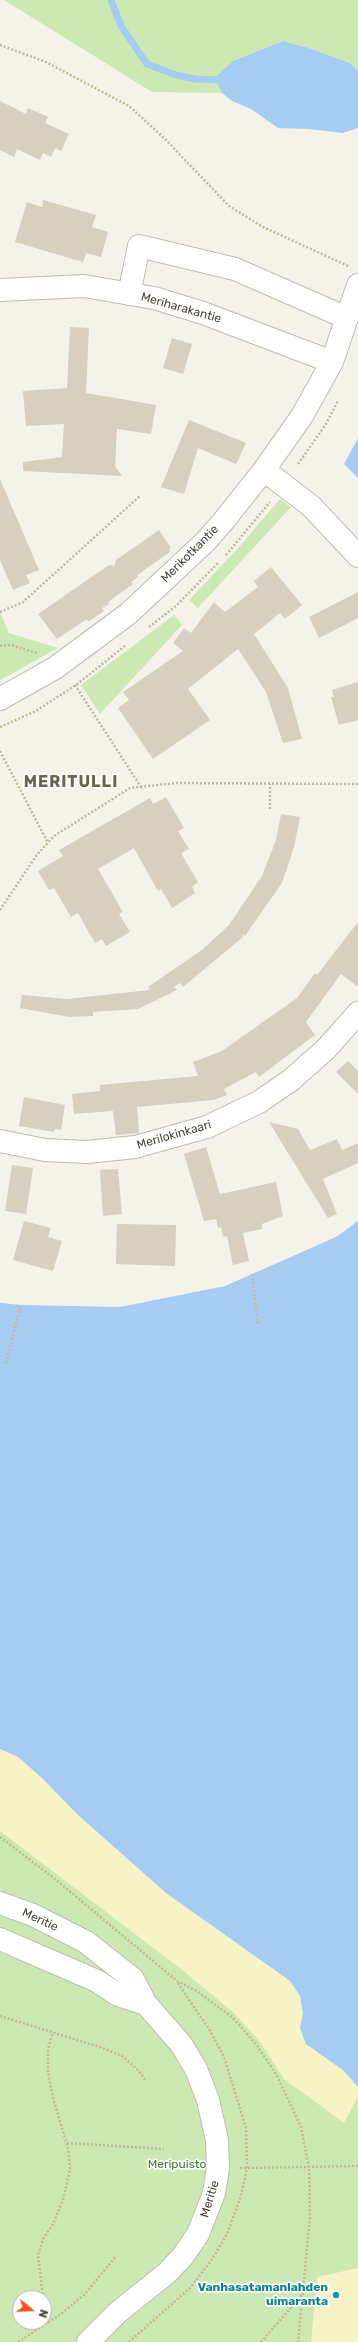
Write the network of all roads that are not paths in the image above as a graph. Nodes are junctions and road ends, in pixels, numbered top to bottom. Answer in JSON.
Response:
{"nodes":[{"id":1,"x":355,"y":277,"type":"edge"},
{"id":2,"x":0,"y":290,"type":"edge"},
{"id":3,"x":129,"y":294,"type":"junction"},
{"id":4,"x":347,"y":318,"type":"junction"},
{"id":5,"x":332,"y":362,"type":"junction"},
{"id":6,"x":264,"y":470,"type":"junction"},
{"id":7,"x":358,"y":556,"type":"edge"},
{"id":8,"x":0,"y":699,"type":"edge"},
{"id":9,"x":358,"y":1013,"type":"edge"},
{"id":10,"x":0,"y":1141,"type":"edge"},
{"id":11,"x":0,"y":1903,"type":"edge"},
{"id":12,"x":0,"y":1939,"type":"edge"},
{"id":13,"x":146,"y":2004,"type":"junction"},
{"id":14,"x":88,"y":2342,"type":"edge"}],
"edges":[{"from":1,"to":4,"type":"street","name":"Merikotkantie"},
{"from":2,"to":3,"type":"street","name":"Meriharakantie"},
{"from":3,"to":4,"type":"street"},
{"from":3,"to":5,"type":"street","name":"Meriharakantie"},
{"from":4,"to":5,"type":"street","name":"Merikotkantie"},
{"from":5,"to":6,"type":"street","name":"Merikotkantie"},
{"from":6,"to":7,"type":"street"},
{"from":6,"to":8,"type":"street","name":"Merikotkantie"},
{"from":9,"to":10,"type":"street","name":"Merilokinkaari"},
{"from":11,"to":13,"type":"street","name":"Meritie"},
{"from":12,"to":13,"type":"street"},
{"from":13,"to":14,"type":"street","name":"Meritie"}]}
